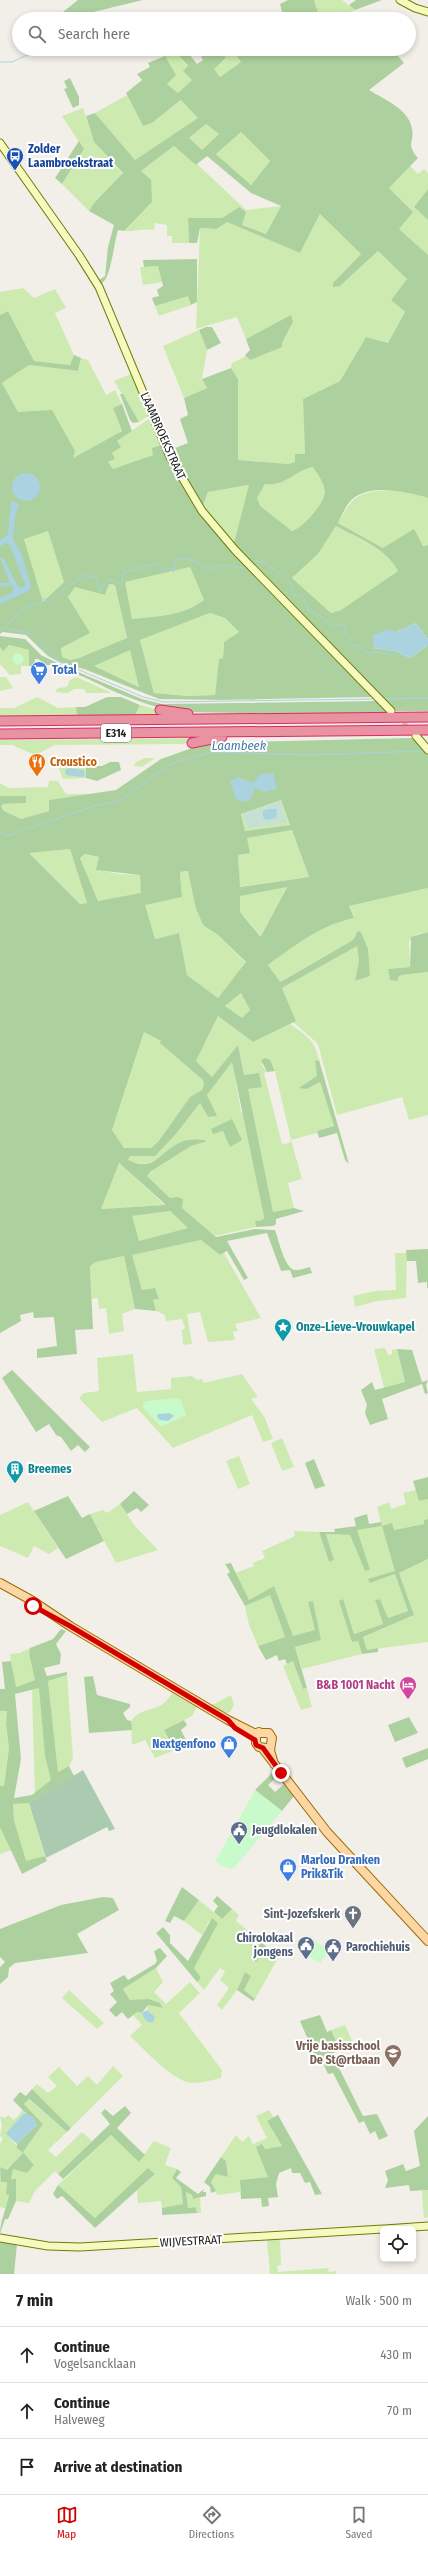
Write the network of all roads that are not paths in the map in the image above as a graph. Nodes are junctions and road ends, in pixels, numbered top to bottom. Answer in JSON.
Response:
{"nodes":[{"id":1,"x":400,"y":0,"type":"edge"},
{"id":2,"x":428,"y":12,"type":"edge"},
{"id":3,"x":0,"y":143,"type":"edge"},
{"id":4,"x":160,"y":710,"type":"dead end"},
{"id":5,"x":391,"y":711,"type":"tunnel mouth"},
{"id":6,"x":428,"y":717,"type":"edge"},
{"id":7,"x":225,"y":719,"type":"junction"},
{"id":8,"x":0,"y":721,"type":"edge"},
{"id":9,"x":428,"y":730,"type":"edge"},
{"id":10,"x":232,"y":732,"type":"junction"},
{"id":11,"x":0,"y":734,"type":"edge"},
{"id":12,"x":416,"y":736,"type":"tunnel mouth"},
{"id":13,"x":192,"y":743,"type":"dead end"},
{"id":14,"x":428,"y":750,"type":"edge"},
{"id":15,"x":0,"y":1584,"type":"edge"},
{"id":16,"x":257,"y":1736,"type":"junction"},
{"id":17,"x":267,"y":1747,"type":"junction"},
{"id":18,"x":428,"y":1941,"type":"edge"},
{"id":19,"x":428,"y":2226,"type":"edge"},
{"id":20,"x":416,"y":2227,"type":"edge"},
{"id":21,"x":380,"y":2229,"type":"edge"},
{"id":22,"x":0,"y":2238,"type":"edge"}],
"edges":[{"from":1,"to":2,"type":"street"},
{"from":3,"to":5,"type":"street","name":"LAAMBROEKSTRAAT"},
{"from":4,"to":7,"type":"highway"},
{"from":6,"to":7,"type":"highway","number":"E314"},
{"from":7,"to":8,"type":"highway","number":"E314"},
{"from":9,"to":10,"type":"highway","number":"E314"},
{"from":10,"to":11,"type":"highway","number":"E314"},
{"from":10,"to":13,"type":"highway"},
{"from":12,"to":14,"type":"street"},
{"from":15,"to":16,"type":"main road"},
{"from":16,"to":17,"type":"main road"},
{"from":16,"to":17,"type":"main road"},
{"from":17,"to":18,"type":"main road"},
{"from":19,"to":20,"type":"street","name":"WIJVESTRAAT"},
{"from":21,"to":22,"type":"street","name":"WIJVESTRAAT"}]}
